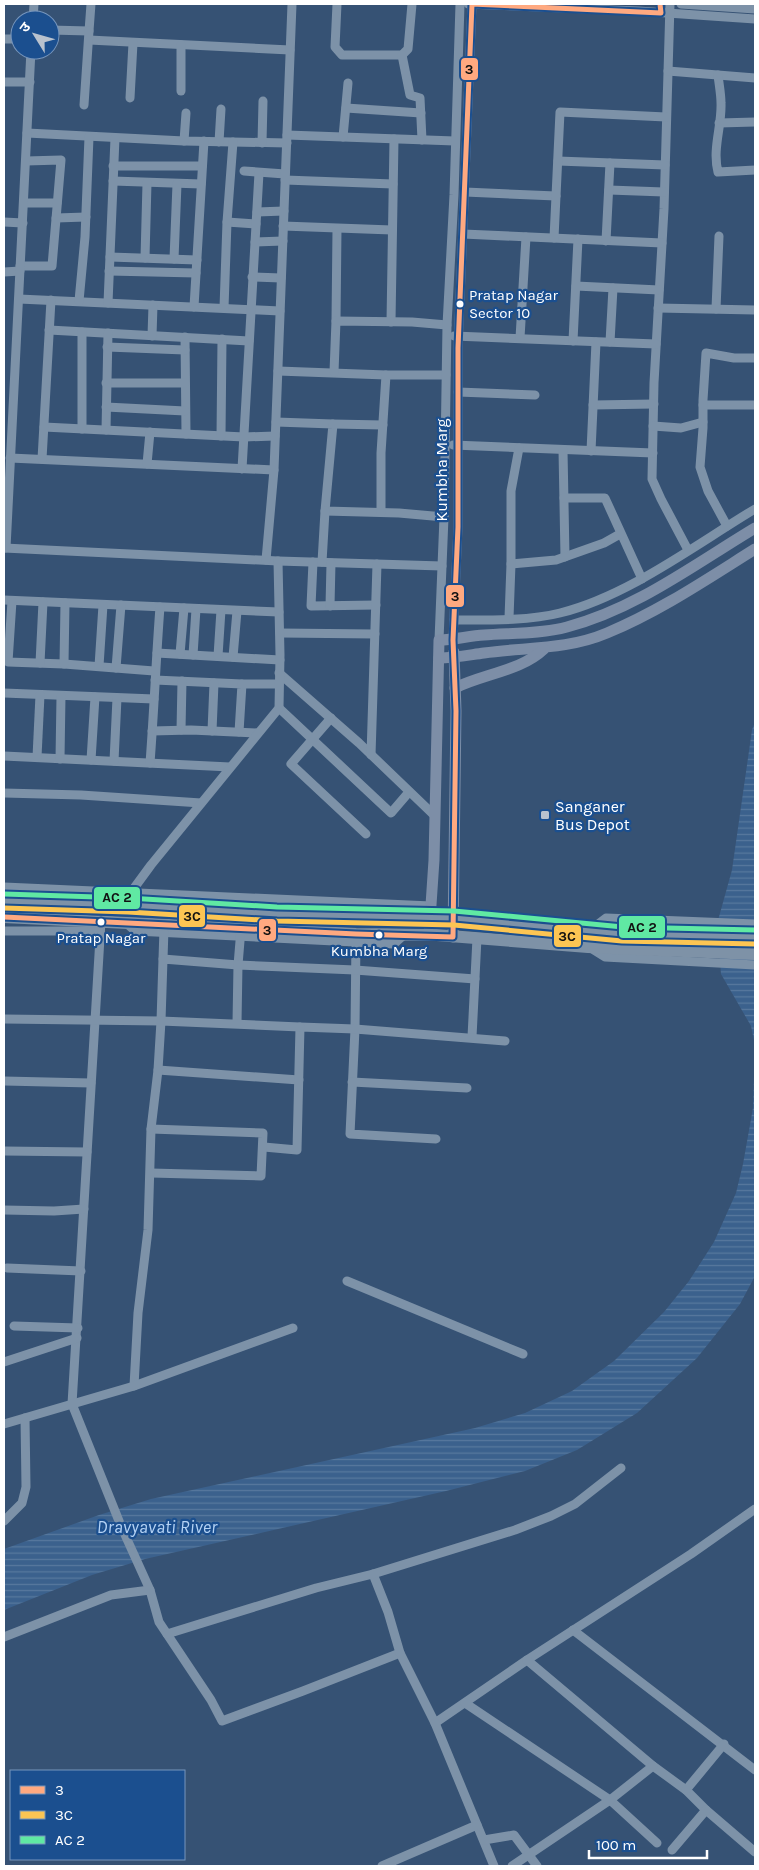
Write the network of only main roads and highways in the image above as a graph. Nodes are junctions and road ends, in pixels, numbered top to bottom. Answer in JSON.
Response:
{"nodes":[{"id":1,"x":755,"y":528,"type":"edge"},
{"id":2,"x":755,"y":549,"type":"edge"},
{"id":3,"x":453,"y":640,"type":"junction"},
{"id":4,"x":544,"y":649,"type":"junction"},
{"id":5,"x":439,"y":658,"type":"junction"},
{"id":6,"x":454,"y":658,"type":"junction"},
{"id":7,"x":455,"y":688,"type":"junction"},
{"id":8,"x":4,"y":902,"type":"edge"},
{"id":9,"x":431,"y":912,"type":"junction"},
{"id":10,"x":4,"y":917,"type":"edge"},
{"id":11,"x":454,"y":918,"type":"junction"},
{"id":12,"x":429,"y":935,"type":"junction"},
{"id":13,"x":453,"y":937,"type":"junction"},
{"id":14,"x":755,"y":937,"type":"edge"},
{"id":15,"x":755,"y":954,"type":"edge"}],
"edges":[{"from":1,"to":3,"type":"main road"},
{"from":2,"to":4,"type":"main road"},
{"from":3,"to":5,"type":"main road","name":"Kumbha Marg"},
{"from":3,"to":6,"type":"main road","name":"Kumbha Marg"},
{"from":4,"to":6,"type":"main road"},
{"from":4,"to":7,"type":"main road"},
{"from":5,"to":6,"type":"main road"},
{"from":5,"to":9,"type":"main road","name":"Kumbha Marg"},
{"from":6,"to":7,"type":"main road","name":"Kumbha Marg"},
{"from":7,"to":11,"type":"main road","name":"Kumbha Marg"},
{"from":8,"to":9,"type":"highway"},
{"from":9,"to":11,"type":"highway"},
{"from":9,"to":12,"type":"main road","name":"Kumbha Marg"},
{"from":10,"to":12,"type":"highway"},
{"from":11,"to":13,"type":"main road","name":"Kumbha Marg"},
{"from":11,"to":14,"type":"highway"},
{"from":12,"to":13,"type":"highway"},
{"from":13,"to":15,"type":"highway"}]}
